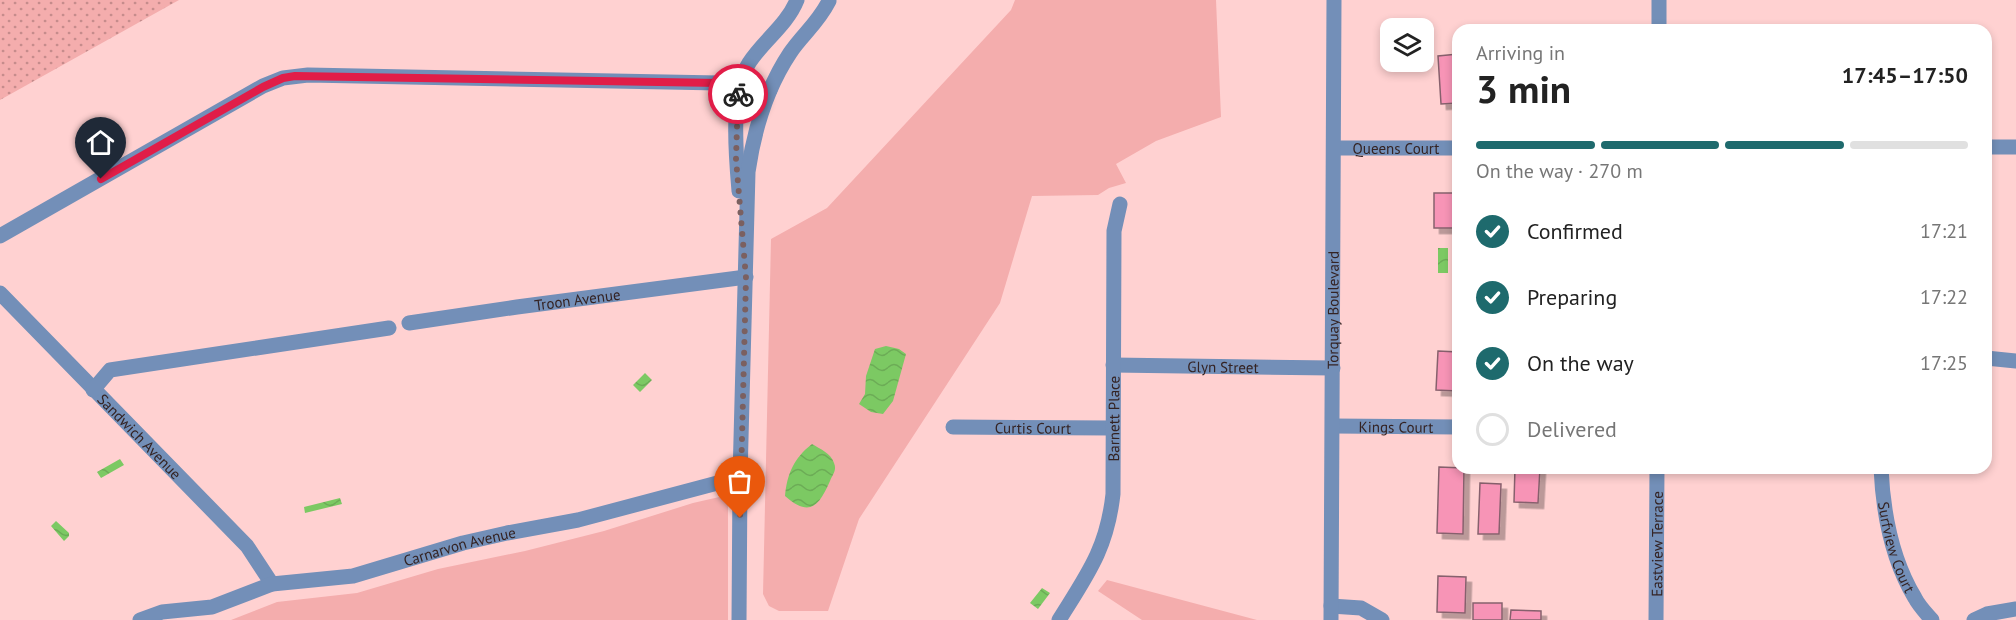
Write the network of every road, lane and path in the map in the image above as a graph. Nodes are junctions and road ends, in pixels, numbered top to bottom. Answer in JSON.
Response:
{"nodes":[{"id":1,"x":796,"y":0,"type":"edge"},
{"id":2,"x":819,"y":0,"type":"edge"},
{"id":3,"x":831,"y":0,"type":"edge"},
{"id":4,"x":1334,"y":0,"type":"edge"},
{"id":5,"x":1659,"y":0,"type":"edge"},
{"id":6,"x":1659,"y":24,"type":"edge"},
{"id":7,"x":740,"y":84,"type":"junction"},
{"id":8,"x":770,"y":90,"type":"junction"},
{"id":9,"x":1992,"y":147,"type":"edge"},
{"id":10,"x":2016,"y":147,"type":"edge"},
{"id":11,"x":1334,"y":148,"type":"junction"},
{"id":12,"x":1452,"y":148,"type":"edge"},
{"id":13,"x":1120,"y":204,"type":"dead end"},
{"id":14,"x":0,"y":236,"type":"edge"},
{"id":15,"x":746,"y":278,"type":"junction"},
{"id":16,"x":0,"y":293,"type":"edge"},
{"id":17,"x":409,"y":322,"type":"dead end"},
{"id":18,"x":389,"y":328,"type":"dead end"},
{"id":19,"x":1992,"y":359,"type":"edge"},
{"id":20,"x":2016,"y":361,"type":"edge"},
{"id":21,"x":1113,"y":365,"type":"junction"},
{"id":22,"x":1333,"y":368,"type":"junction"},
{"id":23,"x":93,"y":390,"type":"junction"},
{"id":24,"x":1333,"y":426,"type":"junction"},
{"id":25,"x":1452,"y":427,"type":"edge"},
{"id":26,"x":953,"y":428,"type":"dead end"},
{"id":27,"x":1112,"y":428,"type":"junction"},
{"id":28,"x":1657,"y":474,"type":"edge"},
{"id":29,"x":1882,"y":474,"type":"edge"},
{"id":30,"x":740,"y":477,"type":"junction"},
{"id":31,"x":273,"y":584,"type":"junction"},
{"id":32,"x":2016,"y":609,"type":"edge"},
{"id":33,"x":1331,"y":613,"type":"edge"},
{"id":34,"x":175,"y":616,"type":"edge"},
{"id":35,"x":140,"y":620,"type":"edge"},
{"id":36,"x":739,"y":620,"type":"edge"},
{"id":37,"x":1059,"y":620,"type":"edge"},
{"id":38,"x":1382,"y":620,"type":"edge"},
{"id":39,"x":1656,"y":620,"type":"edge"},
{"id":40,"x":1932,"y":620,"type":"edge"},
{"id":41,"x":1974,"y":620,"type":"edge"}],
"edges":[{"from":1,"to":7,"type":"street"},
{"from":2,"to":3,"type":"street"},
{"from":3,"to":8,"type":"street"},
{"from":4,"to":11,"type":"street","name":"Torquay Boulevard"},
{"from":5,"to":6,"type":"street"},
{"from":7,"to":8,"type":"street"},
{"from":7,"to":14,"type":"street"},
{"from":7,"to":15,"type":"street"},
{"from":8,"to":15,"type":"street"},
{"from":9,"to":10,"type":"street"},
{"from":11,"to":12,"type":"street","name":"Queens Court"},
{"from":11,"to":22,"type":"street","name":"Torquay Boulevard"},
{"from":13,"to":21,"type":"street","name":"Barnett Place"},
{"from":15,"to":17,"type":"street","name":"Troon Avenue"},
{"from":15,"to":30,"type":"street"},
{"from":16,"to":23,"type":"street","name":"Sandwich Avenue"},
{"from":18,"to":23,"type":"street"},
{"from":19,"to":20,"type":"street"},
{"from":21,"to":22,"type":"street","name":"Glyn Street"},
{"from":21,"to":27,"type":"street","name":"Barnett Place"},
{"from":22,"to":24,"type":"street","name":"Torquay Boulevard"},
{"from":23,"to":31,"type":"street","name":"Sandwich Avenue"},
{"from":24,"to":25,"type":"street","name":"Kings Court"},
{"from":24,"to":33,"type":"street","name":"Torquay Boulevard"},
{"from":26,"to":27,"type":"street","name":"Curtis Court"},
{"from":27,"to":37,"type":"street","name":"Barnett Place"},
{"from":28,"to":39,"type":"street","name":"Eastview Terrace"},
{"from":29,"to":40,"type":"street","name":"Surfview Court"},
{"from":30,"to":31,"type":"street","name":"Carnarvon Avenue"},
{"from":30,"to":36,"type":"street"},
{"from":31,"to":34,"type":"street","name":"Carnarvon Avenue"},
{"from":32,"to":41,"type":"street"},
{"from":33,"to":38,"type":"street"},
{"from":34,"to":35,"type":"street","name":"Carnarvon Avenue"}]}
